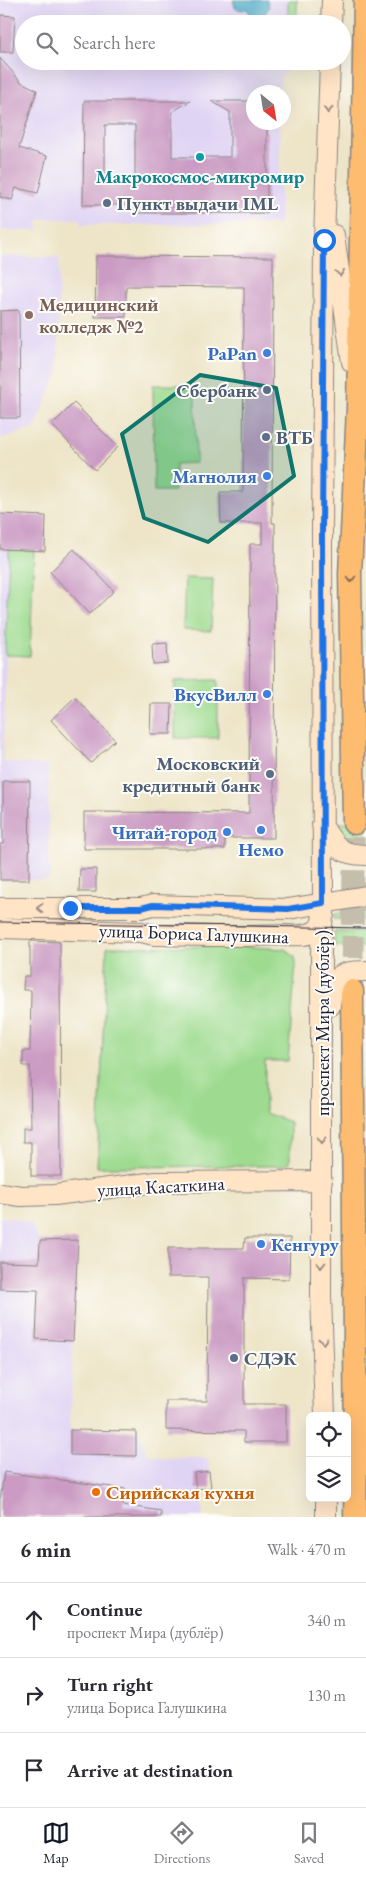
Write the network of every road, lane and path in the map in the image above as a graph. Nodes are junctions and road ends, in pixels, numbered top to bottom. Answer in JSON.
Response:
{"nodes":[{"id":1,"x":332,"y":0,"type":"edge"},
{"id":2,"x":365,"y":0,"type":"edge"},
{"id":3,"x":331,"y":15,"type":"edge"},
{"id":4,"x":330,"y":70,"type":"edge"},
{"id":5,"x":326,"y":173,"type":"junction"},
{"id":6,"x":358,"y":408,"type":"junction"},
{"id":7,"x":354,"y":823,"type":"tunnel mouth"},
{"id":8,"x":322,"y":825,"type":"junction"},
{"id":9,"x":366,"y":855,"type":"edge"},
{"id":10,"x":366,"y":896,"type":"edge"},
{"id":11,"x":0,"y":908,"type":"edge"},
{"id":12,"x":327,"y":908,"type":"junction"},
{"id":13,"x":0,"y":928,"type":"edge"},
{"id":14,"x":288,"y":935,"type":"junction"},
{"id":15,"x":321,"y":952,"type":"junction"},
{"id":16,"x":366,"y":971,"type":"edge"},
{"id":17,"x":352,"y":991,"type":"tunnel mouth"},
{"id":18,"x":322,"y":1045,"type":"junction"},
{"id":19,"x":322,"y":1181,"type":"junction"},
{"id":20,"x":0,"y":1193,"type":"edge"},
{"id":21,"x":325,"y":1412,"type":"edge"},
{"id":22,"x":326,"y":1502,"type":"edge"},
{"id":23,"x":326,"y":1517,"type":"edge"},
{"id":24,"x":355,"y":1517,"type":"edge"}],
"edges":[{"from":1,"to":3,"type":"main road"},
{"from":2,"to":6,"type":"main road"},
{"from":4,"to":5,"type":"main road","name":"проспект Мира (дублёр)","one_way":true},
{"from":5,"to":6,"type":"main road","one_way":true},
{"from":5,"to":8,"type":"main road","name":"проспект Мира (дублёр)"},
{"from":6,"to":7,"type":"main road","one_way":true},
{"from":8,"to":9,"type":"main road"},
{"from":8,"to":12,"type":"main road","name":"проспект Мира (дублёр)"},
{"from":10,"to":12,"type":"main road"},
{"from":12,"to":11,"type":"main road","name":"улица Бориса Галушкина","one_way":true},
{"from":12,"to":14,"type":"main road","name":"улица Бориса Галушкина"},
{"from":12,"to":15,"type":"main road","name":"проспект Мира (дублёр)"},
{"from":13,"to":14,"type":"main road","name":"улица Бориса Галушкина"},
{"from":14,"to":15,"type":"main road"},
{"from":15,"to":18,"type":"main road","name":"проспект Мира (дублёр)"},
{"from":16,"to":18,"type":"main road"},
{"from":17,"to":24,"type":"main road"},
{"from":18,"to":19,"type":"main road","name":"проспект Мира (дублёр)","one_way":true},
{"from":19,"to":20,"type":"main road","name":"улица Касаткина"},
{"from":19,"to":21,"type":"main road","name":"проспект Мира (дублёр)","one_way":true},
{"from":22,"to":23,"type":"main road"}]}
